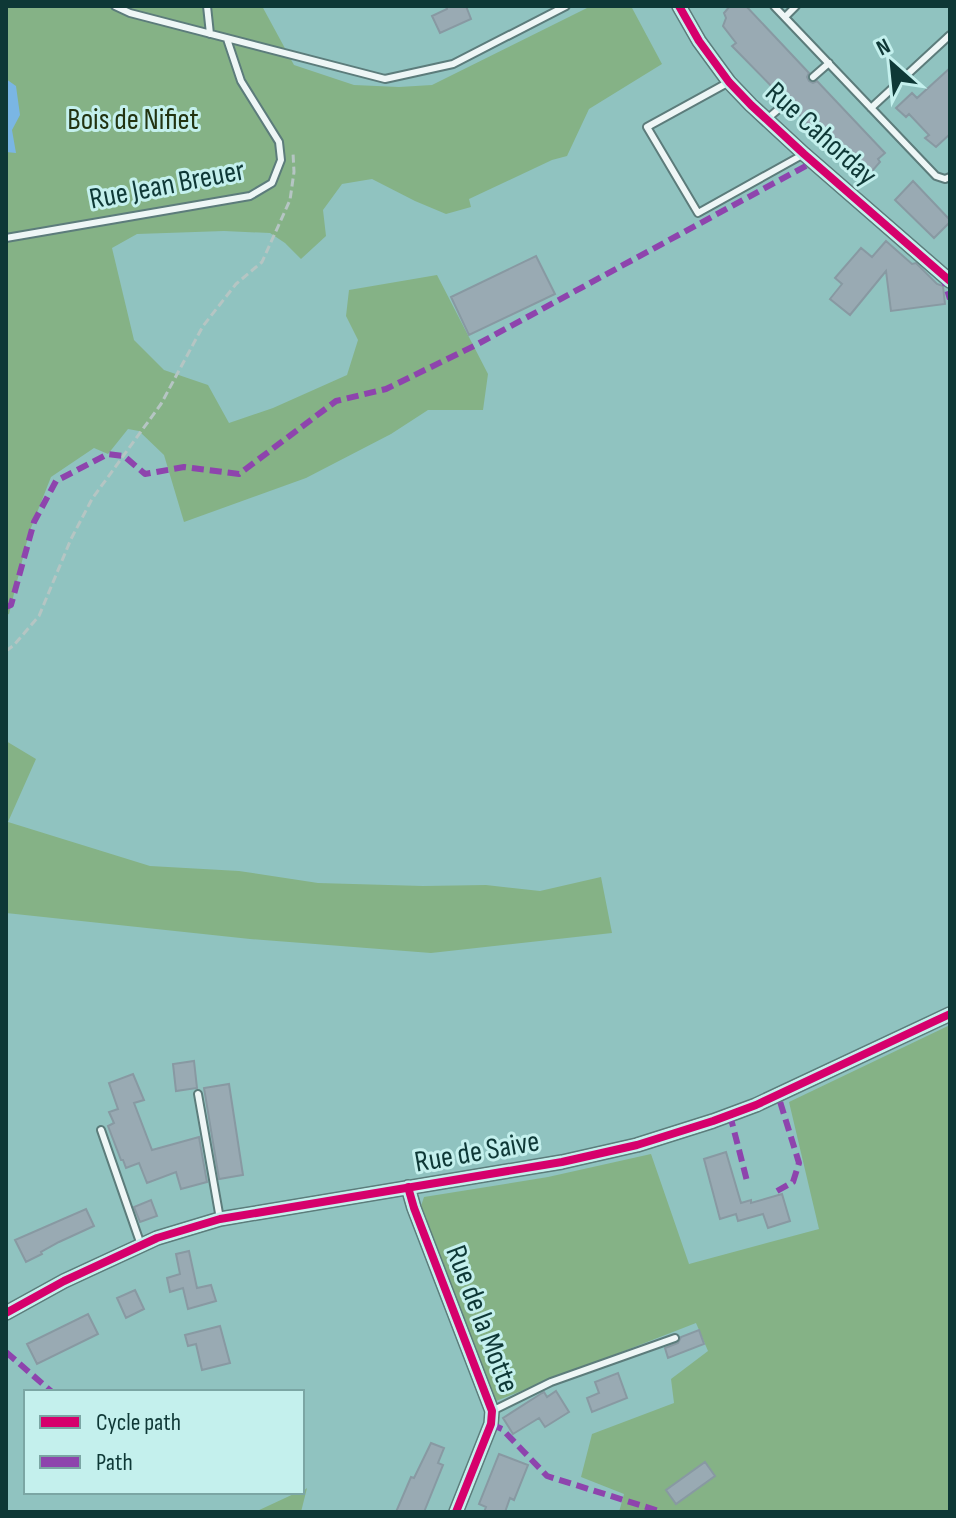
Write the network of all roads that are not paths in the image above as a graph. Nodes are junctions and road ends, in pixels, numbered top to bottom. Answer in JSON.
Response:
{"nodes":[{"id":1,"x":115,"y":6,"type":"edge"},
{"id":2,"x":207,"y":6,"type":"edge"},
{"id":3,"x":566,"y":6,"type":"edge"},
{"id":4,"x":679,"y":6,"type":"edge"},
{"id":5,"x":774,"y":6,"type":"edge"},
{"id":6,"x":796,"y":6,"type":"edge"},
{"id":7,"x":785,"y":17,"type":"junction"},
{"id":8,"x":210,"y":34,"type":"junction"},
{"id":9,"x":950,"y":35,"type":"edge"},
{"id":10,"x":227,"y":39,"type":"junction"},
{"id":11,"x":829,"y":63,"type":"junction"},
{"id":12,"x":813,"y":77,"type":"dead end"},
{"id":13,"x":729,"y":82,"type":"junction"},
{"id":14,"x":787,"y":102,"type":"dead end"},
{"id":15,"x":871,"y":108,"type":"junction"},
{"id":16,"x":767,"y":119,"type":"junction"},
{"id":17,"x":804,"y":154,"type":"junction"},
{"id":18,"x":950,"y":177,"type":"edge"},
{"id":19,"x":6,"y":238,"type":"edge"},
{"id":20,"x":950,"y":281,"type":"edge"},
{"id":21,"x":950,"y":1014,"type":"edge"},
{"id":22,"x":198,"y":1094,"type":"dead end"},
{"id":23,"x":101,"y":1130,"type":"dead end"},
{"id":24,"x":408,"y":1187,"type":"junction"},
{"id":25,"x":220,"y":1219,"type":"junction"},
{"id":26,"x":141,"y":1245,"type":"junction"},
{"id":27,"x":6,"y":1313,"type":"edge"},
{"id":28,"x":675,"y":1338,"type":"dead end"},
{"id":29,"x":492,"y":1411,"type":"junction"},
{"id":30,"x":456,"y":1512,"type":"edge"}],
"edges":[{"from":1,"to":8,"type":"lane"},
{"from":2,"to":8,"type":"lane"},
{"from":3,"to":10,"type":"lane"},
{"from":4,"to":13,"type":"street","name":"Rue Cahorday"},
{"from":5,"to":7,"type":"lane"},
{"from":6,"to":7,"type":"lane"},
{"from":7,"to":11,"type":"lane"},
{"from":8,"to":10,"type":"lane"},
{"from":9,"to":15,"type":"lane"},
{"from":10,"to":19,"type":"lane","name":"Rue Jean Breuer"},
{"from":11,"to":12,"type":"lane"},
{"from":11,"to":15,"type":"lane"},
{"from":13,"to":16,"type":"street","name":"Rue Cahorday"},
{"from":13,"to":17,"type":"lane"},
{"from":14,"to":16,"type":"lane"},
{"from":15,"to":18,"type":"lane"},
{"from":16,"to":17,"type":"street","name":"Rue Cahorday"},
{"from":17,"to":20,"type":"street","name":"Rue Cahorday"},
{"from":21,"to":24,"type":"street","name":"Rue de Saive"},
{"from":22,"to":25,"type":"lane"},
{"from":23,"to":26,"type":"lane"},
{"from":24,"to":25,"type":"street","name":"Rue de Saive"},
{"from":24,"to":29,"type":"street","name":"Rue de la Motte"},
{"from":25,"to":26,"type":"street","name":"Rue de Saive"},
{"from":26,"to":27,"type":"street","name":"Rue de Saive"},
{"from":28,"to":29,"type":"lane"},
{"from":29,"to":30,"type":"street","name":"Rue de la Motte"}]}
